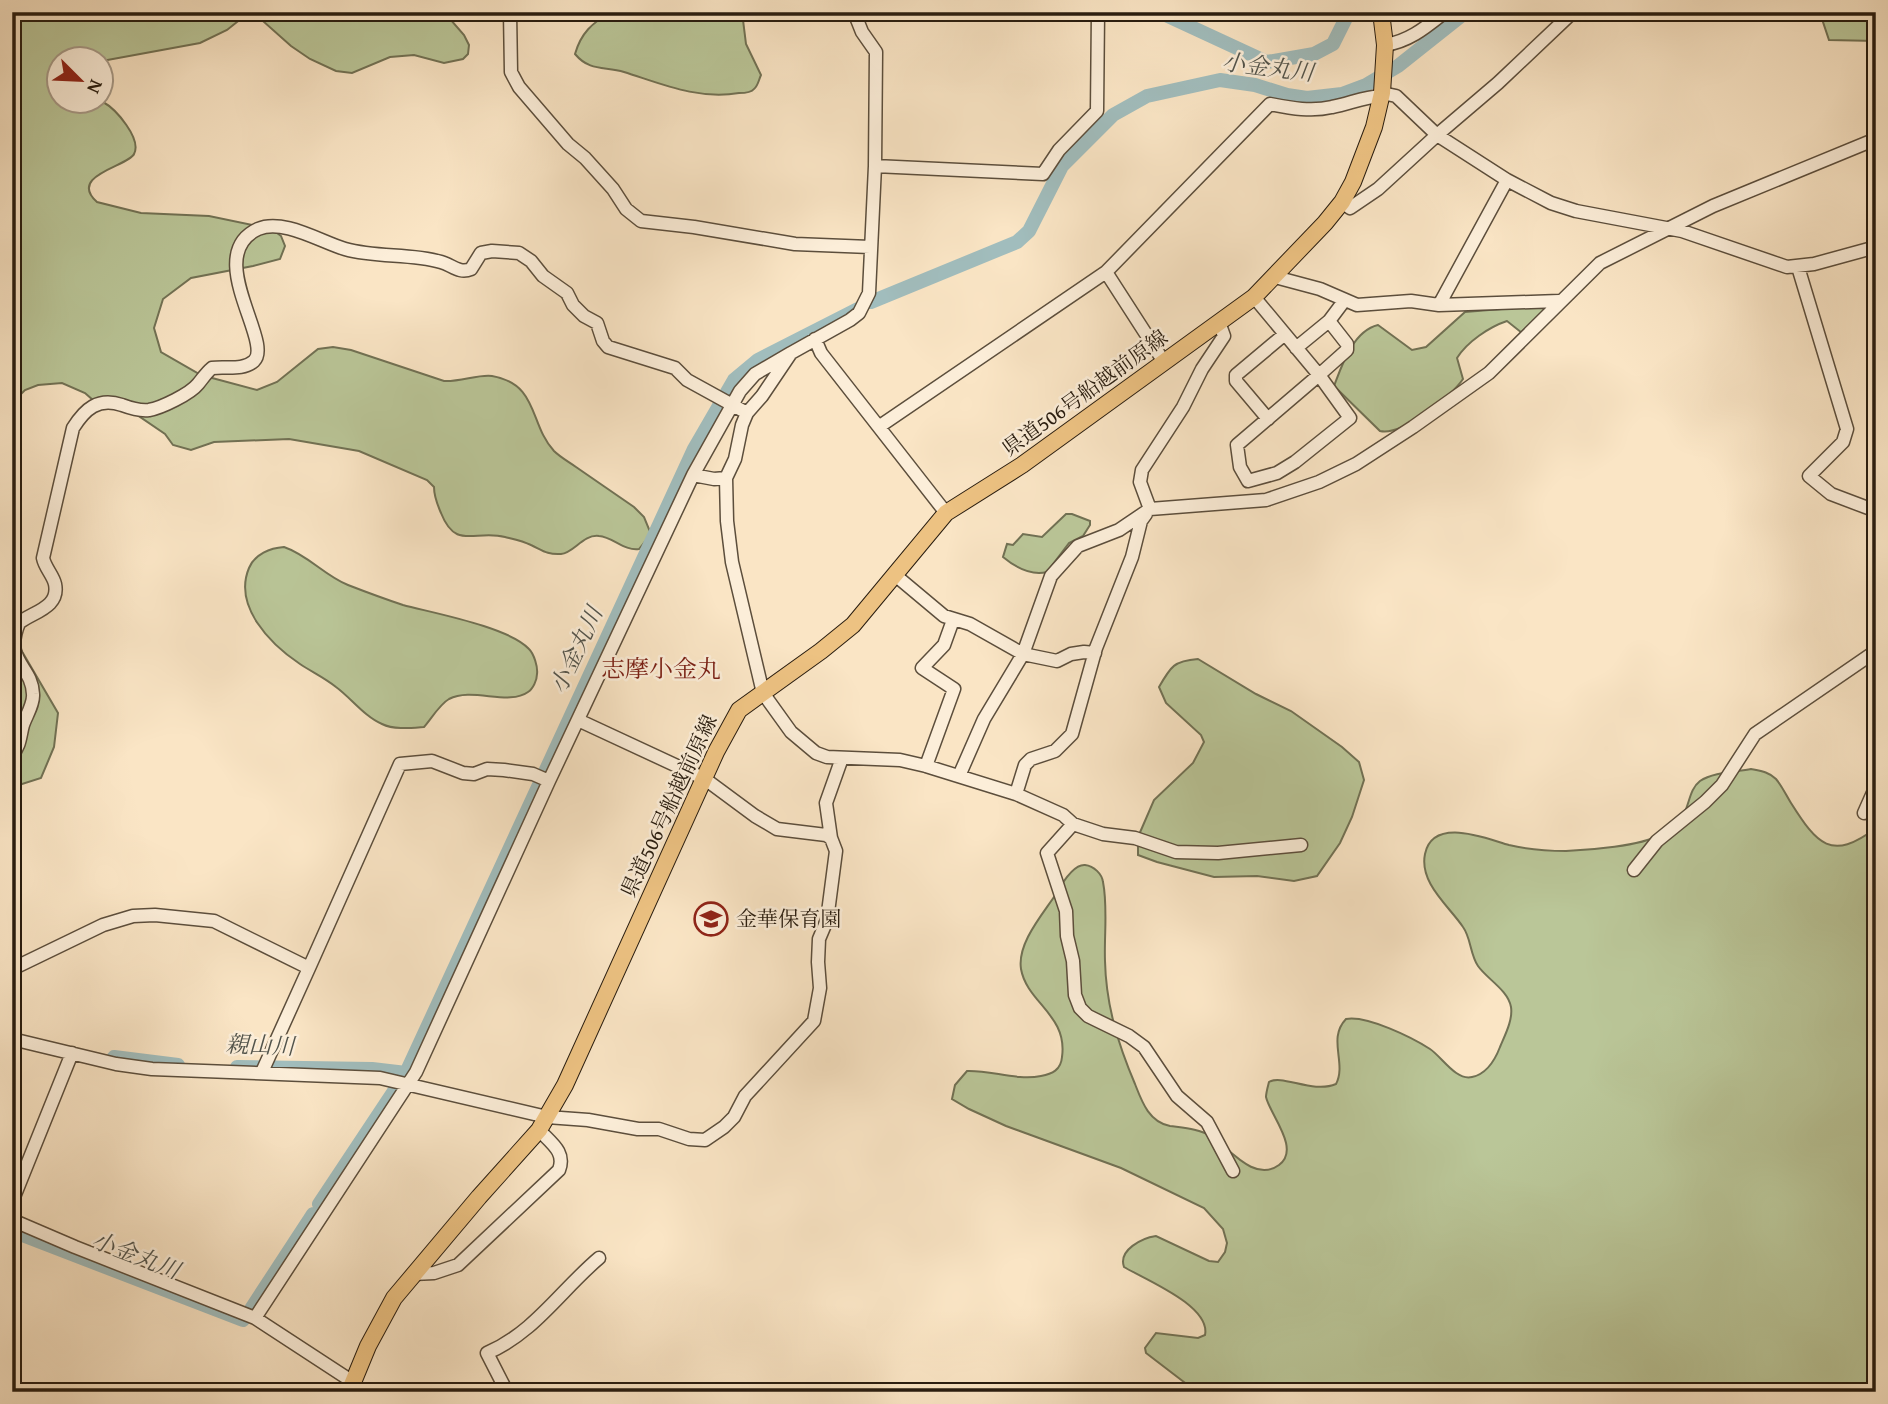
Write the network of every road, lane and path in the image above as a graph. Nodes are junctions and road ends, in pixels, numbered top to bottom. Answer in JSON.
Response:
{"nodes":[{"id":1,"x":510,"y":12,"type":"edge"},
{"id":2,"x":854,"y":12,"type":"edge"},
{"id":3,"x":1098,"y":12,"type":"edge"},
{"id":4,"x":1381,"y":12,"type":"edge"},
{"id":5,"x":1446,"y":12,"type":"edge"},
{"id":6,"x":1573,"y":12,"type":"edge"},
{"id":7,"x":1385,"y":45,"type":"junction"},
{"id":8,"x":1382,"y":94,"type":"junction"},
{"id":9,"x":1437,"y":135,"type":"junction"},
{"id":10,"x":1876,"y":139,"type":"edge"},
{"id":11,"x":875,"y":166,"type":"junction"},
{"id":12,"x":1507,"y":180,"type":"junction"},
{"id":13,"x":1342,"y":202,"type":"junction"},
{"id":14,"x":1668,"y":228,"type":"junction"},
{"id":15,"x":870,"y":247,"type":"junction"},
{"id":16,"x":1876,"y":247,"type":"edge"},
{"id":17,"x":1798,"y":267,"type":"junction"},
{"id":18,"x":1106,"y":272,"type":"junction"},
{"id":19,"x":1275,"y":276,"type":"junction"},
{"id":20,"x":1254,"y":297,"type":"junction"},
{"id":21,"x":1344,"y":301,"type":"junction"},
{"id":22,"x":1559,"y":302,"type":"junction"},
{"id":23,"x":1439,"y":305,"type":"junction"},
{"id":24,"x":1329,"y":321,"type":"junction"},
{"id":25,"x":1219,"y":322,"type":"junction"},
{"id":26,"x":1285,"y":334,"type":"junction"},
{"id":27,"x":815,"y":339,"type":"junction"},
{"id":28,"x":1296,"y":348,"type":"junction"},
{"id":29,"x":791,"y":353,"type":"junction"},
{"id":30,"x":1164,"y":362,"type":"junction"},
{"id":31,"x":1319,"y":375,"type":"junction"},
{"id":32,"x":732,"y":405,"type":"junction"},
{"id":33,"x":747,"y":413,"type":"junction"},
{"id":34,"x":1268,"y":419,"type":"junction"},
{"id":35,"x":880,"y":426,"type":"junction"},
{"id":36,"x":693,"y":475,"type":"junction"},
{"id":37,"x":726,"y":478,"type":"junction"},
{"id":38,"x":1150,"y":509,"type":"junction"},
{"id":39,"x":1876,"y":511,"type":"edge"},
{"id":40,"x":946,"y":513,"type":"junction"},
{"id":41,"x":895,"y":575,"type":"junction"},
{"id":42,"x":953,"y":620,"type":"junction"},
{"id":43,"x":1876,"y":651,"type":"edge"},
{"id":44,"x":1095,"y":653,"type":"junction"},
{"id":45,"x":1023,"y":654,"type":"junction"},
{"id":46,"x":763,"y":693,"type":"junction"},
{"id":47,"x":578,"y":720,"type":"junction"},
{"id":48,"x":12,"y":755,"type":"edge"},
{"id":49,"x":842,"y":758,"type":"junction"},
{"id":50,"x":926,"y":766,"type":"junction"},
{"id":51,"x":959,"y":776,"type":"junction"},
{"id":52,"x":705,"y":779,"type":"junction"},
{"id":53,"x":549,"y":781,"type":"junction"},
{"id":54,"x":1876,"y":786,"type":"edge"},
{"id":55,"x":1016,"y":794,"type":"junction"},
{"id":56,"x":1864,"y":813,"type":"dead end"},
{"id":57,"x":1073,"y":824,"type":"junction"},
{"id":58,"x":831,"y":838,"type":"junction"},
{"id":59,"x":1301,"y":845,"type":"dead end"},
{"id":60,"x":1634,"y":870,"type":"dead end"},
{"id":61,"x":309,"y":968,"type":"junction"},
{"id":62,"x":12,"y":969,"type":"edge"},
{"id":63,"x":12,"y":1039,"type":"edge"},
{"id":64,"x":72,"y":1053,"type":"junction"},
{"id":65,"x":264,"y":1068,"type":"junction"},
{"id":66,"x":407,"y":1083,"type":"junction"},
{"id":67,"x":543,"y":1124,"type":"junction"},
{"id":68,"x":1233,"y":1171,"type":"dead end"},
{"id":69,"x":12,"y":1202,"type":"edge"},
{"id":70,"x":12,"y":1220,"type":"edge"},
{"id":71,"x":599,"y":1258,"type":"dead end"},
{"id":72,"x":413,"y":1275,"type":"junction"},
{"id":73,"x":255,"y":1318,"type":"junction"},
{"id":74,"x":351,"y":1387,"type":"edge"},
{"id":75,"x":507,"y":1392,"type":"edge"}],
"edges":[{"from":1,"to":15,"type":"street"},
{"from":2,"to":11,"type":"street"},
{"from":3,"to":11,"type":"street"},
{"from":4,"to":7,"type":"main road","name":"県道506号船越前原線"},
{"from":5,"to":7,"type":"street"},
{"from":6,"to":9,"type":"street"},
{"from":7,"to":8,"type":"main road","name":"県道506号船越前原線"},
{"from":8,"to":9,"type":"street"},
{"from":8,"to":13,"type":"main road","name":"県道506号船越前原線"},
{"from":8,"to":18,"type":"street"},
{"from":9,"to":12,"type":"street"},
{"from":9,"to":13,"type":"street"},
{"from":10,"to":14,"type":"street"},
{"from":11,"to":15,"type":"street"},
{"from":12,"to":14,"type":"street"},
{"from":12,"to":23,"type":"street"},
{"from":13,"to":19,"type":"main road","name":"県道506号船越前原線"},
{"from":14,"to":17,"type":"street"},
{"from":14,"to":22,"type":"street"},
{"from":15,"to":27,"type":"street"},
{"from":16,"to":17,"type":"street"},
{"from":17,"to":39,"type":"street"},
{"from":18,"to":30,"type":"street"},
{"from":18,"to":35,"type":"street"},
{"from":19,"to":20,"type":"main road","name":"県道506号船越前原線"},
{"from":19,"to":21,"type":"street"},
{"from":20,"to":25,"type":"main road","name":"県道506号船越前原線"},
{"from":20,"to":26,"type":"street"},
{"from":21,"to":23,"type":"street"},
{"from":21,"to":24,"type":"street"},
{"from":22,"to":23,"type":"street"},
{"from":22,"to":38,"type":"street"},
{"from":24,"to":28,"type":"street"},
{"from":24,"to":31,"type":"street"},
{"from":25,"to":30,"type":"main road","name":"県道506号船越前原線"},
{"from":25,"to":38,"type":"street"},
{"from":26,"to":28,"type":"street"},
{"from":26,"to":34,"type":"street"},
{"from":27,"to":29,"type":"street"},
{"from":27,"to":35,"type":"street"},
{"from":28,"to":31,"type":"street"},
{"from":29,"to":32,"type":"street"},
{"from":29,"to":33,"type":"street"},
{"from":30,"to":40,"type":"main road","name":"県道506号船越前原線"},
{"from":31,"to":34,"type":"street"},
{"from":31,"to":34,"type":"street"},
{"from":32,"to":33,"type":"street"},
{"from":32,"to":36,"type":"street"},
{"from":32,"to":48,"type":"street"},
{"from":33,"to":37,"type":"street"},
{"from":35,"to":40,"type":"street"},
{"from":36,"to":37,"type":"street"},
{"from":36,"to":47,"type":"street"},
{"from":37,"to":46,"type":"street"},
{"from":38,"to":44,"type":"street"},
{"from":38,"to":45,"type":"street"},
{"from":40,"to":41,"type":"main road","name":"県道506号船越前原線"},
{"from":41,"to":42,"type":"street"},
{"from":41,"to":46,"type":"main road","name":"県道506号船越前原線"},
{"from":42,"to":45,"type":"street"},
{"from":42,"to":50,"type":"street"},
{"from":43,"to":60,"type":"street"},
{"from":44,"to":45,"type":"street"},
{"from":44,"to":55,"type":"street"},
{"from":45,"to":51,"type":"street"},
{"from":46,"to":49,"type":"street"},
{"from":46,"to":52,"type":"main road","name":"県道506号船越前原線"},
{"from":47,"to":52,"type":"street"},
{"from":47,"to":53,"type":"street"},
{"from":49,"to":50,"type":"street"},
{"from":49,"to":58,"type":"street"},
{"from":50,"to":51,"type":"street"},
{"from":51,"to":55,"type":"street"},
{"from":52,"to":58,"type":"street"},
{"from":52,"to":67,"type":"main road","name":"県道506号船越前原線"},
{"from":53,"to":61,"type":"street"},
{"from":53,"to":66,"type":"street"},
{"from":54,"to":56,"type":"street"},
{"from":55,"to":57,"type":"street"},
{"from":57,"to":59,"type":"street"},
{"from":57,"to":68,"type":"street"},
{"from":58,"to":67,"type":"street"},
{"from":61,"to":62,"type":"street"},
{"from":61,"to":65,"type":"street"},
{"from":63,"to":64,"type":"street"},
{"from":64,"to":65,"type":"street"},
{"from":64,"to":69,"type":"street"},
{"from":65,"to":66,"type":"street"},
{"from":66,"to":67,"type":"street"},
{"from":66,"to":73,"type":"street"},
{"from":67,"to":72,"type":"main road","name":"県道506号船越前原線"},
{"from":67,"to":72,"type":"street"},
{"from":70,"to":73,"type":"street"},
{"from":71,"to":75,"type":"street"},
{"from":72,"to":74,"type":"main road","name":"県道506号船越前原線"},
{"from":73,"to":74,"type":"street"}]}
